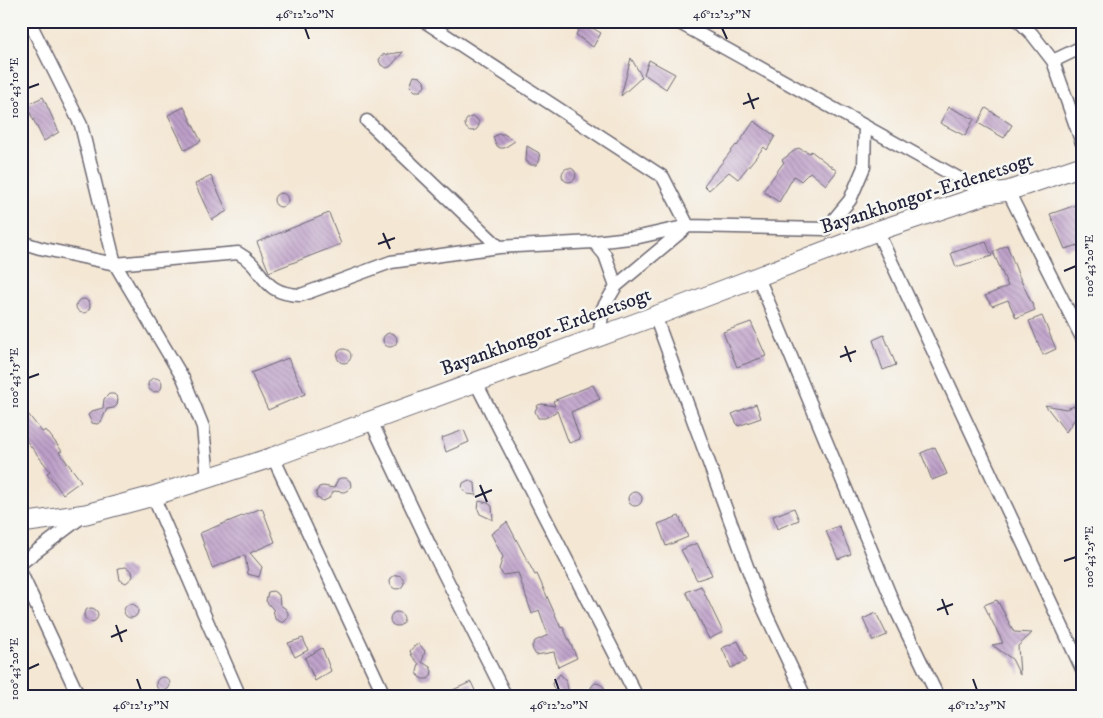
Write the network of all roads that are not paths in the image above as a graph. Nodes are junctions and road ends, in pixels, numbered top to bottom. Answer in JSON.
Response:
{"nodes":[{"id":1,"x":29,"y":21,"type":"edge"},
{"id":2,"x":424,"y":21,"type":"edge"},
{"id":3,"x":676,"y":21,"type":"edge"},
{"id":4,"x":1018,"y":21,"type":"edge"},
{"id":5,"x":1082,"y":48,"type":"edge"},
{"id":6,"x":1054,"y":61,"type":"junction"},
{"id":7,"x":367,"y":121,"type":"dead end"},
{"id":8,"x":864,"y":126,"type":"junction"},
{"id":9,"x":1082,"y":143,"type":"edge"},
{"id":10,"x":1082,"y":166,"type":"edge"},
{"id":11,"x":1008,"y":191,"type":"junction"},
{"id":12,"x":987,"y":194,"type":"junction"},
{"id":13,"x":688,"y":226,"type":"junction"},
{"id":14,"x":877,"y":231,"type":"junction"},
{"id":15,"x":21,"y":242,"type":"edge"},
{"id":16,"x":594,"y":242,"type":"junction"},
{"id":17,"x":499,"y":247,"type":"junction"},
{"id":18,"x":115,"y":264,"type":"junction"},
{"id":19,"x":758,"y":277,"type":"junction"},
{"id":20,"x":616,"y":286,"type":"junction"},
{"id":21,"x":654,"y":316,"type":"junction"},
{"id":22,"x":599,"y":337,"type":"junction"},
{"id":23,"x":1082,"y":338,"type":"edge"},
{"id":24,"x":476,"y":382,"type":"junction"},
{"id":25,"x":371,"y":421,"type":"junction"},
{"id":26,"x":273,"y":457,"type":"junction"},
{"id":27,"x":208,"y":478,"type":"junction"},
{"id":28,"x":153,"y":496,"type":"junction"},
{"id":29,"x":86,"y":514,"type":"junction"},
{"id":30,"x":21,"y":523,"type":"edge"},
{"id":31,"x":21,"y":563,"type":"edge"},
{"id":32,"x":21,"y":573,"type":"edge"},
{"id":33,"x":1082,"y":668,"type":"edge"},
{"id":34,"x":79,"y":697,"type":"edge"},
{"id":35,"x":240,"y":697,"type":"edge"},
{"id":36,"x":385,"y":697,"type":"edge"},
{"id":37,"x":506,"y":697,"type":"edge"},
{"id":38,"x":637,"y":697,"type":"edge"},
{"id":39,"x":805,"y":697,"type":"edge"},
{"id":40,"x":938,"y":697,"type":"edge"}],
"edges":[{"from":1,"to":18,"type":"street"},
{"from":2,"to":13,"type":"street"},
{"from":3,"to":8,"type":"street"},
{"from":4,"to":6,"type":"street"},
{"from":5,"to":6,"type":"street"},
{"from":6,"to":9,"type":"street"},
{"from":7,"to":17,"type":"street"},
{"from":8,"to":12,"type":"street"},
{"from":8,"to":13,"type":"street"},
{"from":10,"to":11,"type":"street","name":"Bayankhongor-Erdenetsogt"},
{"from":11,"to":12,"type":"street","name":"Bayankhongor-Erdenetsogt"},
{"from":11,"to":23,"type":"street"},
{"from":12,"to":14,"type":"street","name":"Bayankhongor-Erdenetsogt"},
{"from":13,"to":16,"type":"street"},
{"from":13,"to":20,"type":"street"},
{"from":14,"to":19,"type":"street","name":"Bayankhongor-Erdenetsogt"},
{"from":14,"to":33,"type":"street"},
{"from":15,"to":18,"type":"street"},
{"from":16,"to":17,"type":"street"},
{"from":16,"to":20,"type":"street"},
{"from":17,"to":18,"type":"street"},
{"from":18,"to":27,"type":"street"},
{"from":19,"to":21,"type":"street","name":"Bayankhongor-Erdenetsogt"},
{"from":19,"to":40,"type":"street"},
{"from":20,"to":22,"type":"street"},
{"from":21,"to":22,"type":"street","name":"Bayankhongor-Erdenetsogt"},
{"from":21,"to":39,"type":"street"},
{"from":22,"to":24,"type":"street","name":"Bayankhongor-Erdenetsogt"},
{"from":24,"to":25,"type":"street","name":"Bayankhongor-Erdenetsogt"},
{"from":24,"to":38,"type":"street"},
{"from":25,"to":26,"type":"street","name":"Bayankhongor-Erdenetsogt"},
{"from":25,"to":37,"type":"street"},
{"from":26,"to":27,"type":"street","name":"Bayankhongor-Erdenetsogt"},
{"from":26,"to":36,"type":"street"},
{"from":27,"to":28,"type":"street","name":"Bayankhongor-Erdenetsogt"},
{"from":28,"to":29,"type":"street","name":"Bayankhongor-Erdenetsogt"},
{"from":28,"to":35,"type":"street"},
{"from":29,"to":30,"type":"street","name":"Bayankhongor-Erdenetsogt"},
{"from":29,"to":31,"type":"street"},
{"from":32,"to":34,"type":"street"}]}
